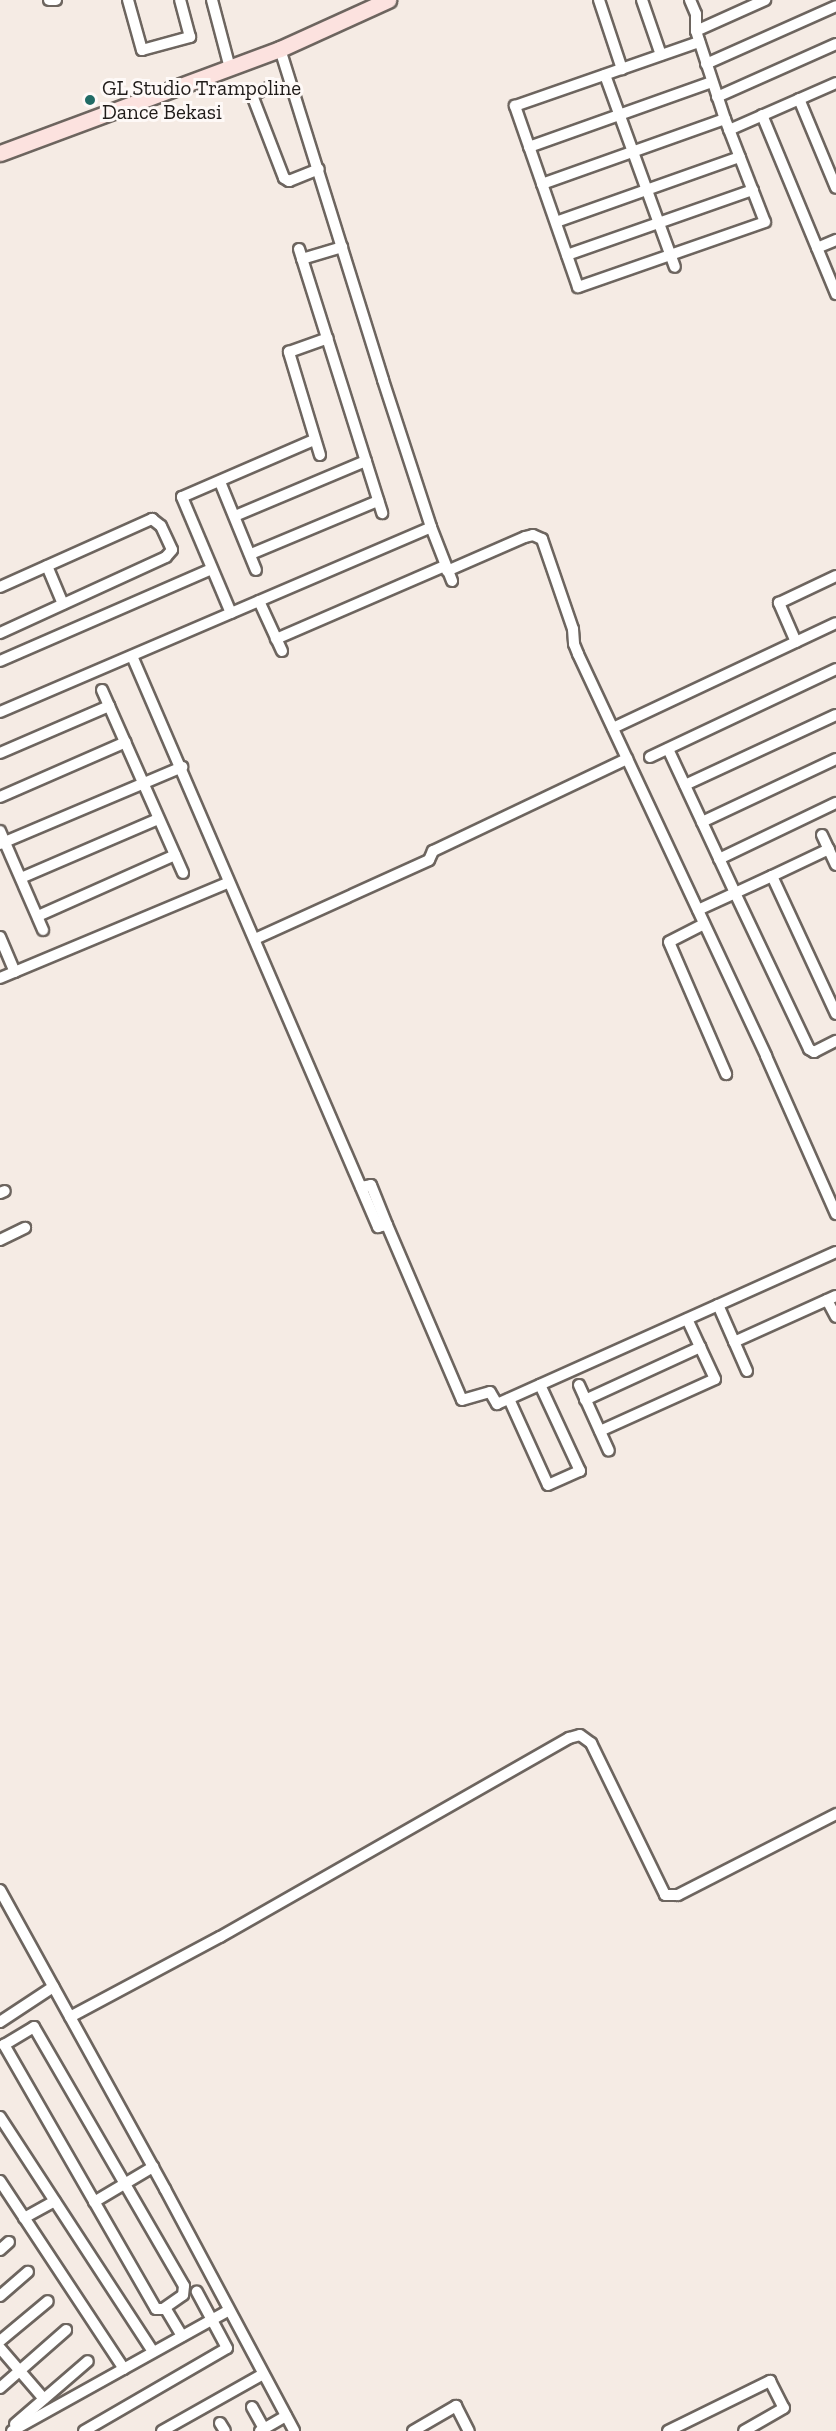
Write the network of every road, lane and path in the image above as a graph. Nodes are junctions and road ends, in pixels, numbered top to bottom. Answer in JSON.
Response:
{"nodes":[{"id":1,"x":49,"y":0,"type":"edge"},
{"id":2,"x":56,"y":0,"type":"edge"},
{"id":3,"x":128,"y":0,"type":"edge"},
{"id":4,"x":180,"y":0,"type":"edge"},
{"id":5,"x":212,"y":0,"type":"edge"},
{"id":6,"x":387,"y":0,"type":"edge"},
{"id":7,"x":599,"y":0,"type":"edge"},
{"id":8,"x":642,"y":0,"type":"edge"},
{"id":9,"x":690,"y":0,"type":"edge"},
{"id":10,"x":765,"y":0,"type":"edge"},
{"id":11,"x":836,"y":6,"type":"edge"},
{"id":12,"x":696,"y":31,"type":"junction"},
{"id":13,"x":699,"y":42,"type":"junction"},
{"id":14,"x":836,"y":44,"type":"edge"},
{"id":15,"x":282,"y":48,"type":"junction"},
{"id":16,"x":661,"y":56,"type":"junction"},
{"id":17,"x":706,"y":64,"type":"junction"},
{"id":18,"x":230,"y":68,"type":"junction"},
{"id":19,"x":622,"y":69,"type":"junction"},
{"id":20,"x":604,"y":75,"type":"junction"},
{"id":21,"x":712,"y":82,"type":"junction"},
{"id":22,"x":836,"y":83,"type":"edge"},
{"id":23,"x":268,"y":88,"type":"dead end"},
{"id":24,"x":717,"y":97,"type":"junction"},
{"id":25,"x":799,"y":99,"type":"junction"},
{"id":26,"x":619,"y":115,"type":"junction"},
{"id":27,"x":762,"y":115,"type":"junction"},
{"id":28,"x":727,"y":125,"type":"junction"},
{"id":29,"x":529,"y":147,"type":"junction"},
{"id":30,"x":633,"y":152,"type":"junction"},
{"id":31,"x":0,"y":153,"type":"edge"},
{"id":32,"x":740,"y":158,"type":"junction"},
{"id":33,"x":319,"y":169,"type":"junction"},
{"id":34,"x":542,"y":184,"type":"junction"},
{"id":35,"x":836,"y":188,"type":"edge"},
{"id":36,"x":647,"y":190,"type":"junction"},
{"id":37,"x":753,"y":190,"type":"junction"},
{"id":38,"x":556,"y":222,"type":"junction"},
{"id":39,"x":659,"y":223,"type":"junction"},
{"id":40,"x":836,"y":240,"type":"edge"},
{"id":41,"x":342,"y":247,"type":"junction"},
{"id":42,"x":817,"y":248,"type":"junction"},
{"id":43,"x":567,"y":255,"type":"junction"},
{"id":44,"x":671,"y":255,"type":"junction"},
{"id":45,"x":675,"y":267,"type":"dead end"},
{"id":46,"x":836,"y":294,"type":"edge"},
{"id":47,"x":328,"y":338,"type":"junction"},
{"id":48,"x":314,"y":440,"type":"junction"},
{"id":49,"x":320,"y":454,"type":"dead end"},
{"id":50,"x":366,"y":461,"type":"junction"},
{"id":51,"x":220,"y":482,"type":"junction"},
{"id":52,"x":378,"y":501,"type":"junction"},
{"id":53,"x":382,"y":513,"type":"dead end"},
{"id":54,"x":235,"y":516,"type":"junction"},
{"id":55,"x":431,"y":527,"type":"junction"},
{"id":56,"x":251,"y":554,"type":"junction"},
{"id":57,"x":47,"y":566,"type":"junction"},
{"id":58,"x":213,"y":569,"type":"junction"},
{"id":59,"x":256,"y":570,"type":"dead end"},
{"id":60,"x":448,"y":573,"type":"junction"},
{"id":61,"x":836,"y":576,"type":"edge"},
{"id":62,"x":0,"y":587,"type":"edge"},
{"id":63,"x":259,"y":602,"type":"junction"},
{"id":64,"x":63,"y":604,"type":"junction"},
{"id":65,"x":231,"y":613,"type":"junction"},
{"id":66,"x":835,"y":627,"type":"edge"},
{"id":67,"x":0,"y":633,"type":"edge"},
{"id":68,"x":276,"y":639,"type":"junction"},
{"id":69,"x":796,"y":642,"type":"junction"},
{"id":70,"x":282,"y":651,"type":"dead end"},
{"id":71,"x":132,"y":656,"type":"junction"},
{"id":72,"x":0,"y":661,"type":"edge"},
{"id":73,"x":836,"y":669,"type":"edge"},
{"id":74,"x":102,"y":690,"type":"dead end"},
{"id":75,"x":109,"y":706,"type":"junction"},
{"id":76,"x":0,"y":711,"type":"edge"},
{"id":77,"x":836,"y":715,"type":"edge"},
{"id":78,"x":613,"y":728,"type":"junction"},
{"id":79,"x":126,"y":742,"type":"junction"},
{"id":80,"x":668,"y":749,"type":"junction"},
{"id":81,"x":0,"y":753,"type":"edge"},
{"id":82,"x":650,"y":757,"type":"dead end"},
{"id":83,"x":627,"y":759,"type":"junction"},
{"id":84,"x":836,"y":759,"type":"edge"},
{"id":85,"x":182,"y":767,"type":"junction"},
{"id":86,"x":143,"y":783,"type":"junction"},
{"id":87,"x":685,"y":785,"type":"junction"},
{"id":88,"x":0,"y":797,"type":"edge"},
{"id":89,"x":836,"y":803,"type":"edge"},
{"id":90,"x":158,"y":819,"type":"junction"},
{"id":91,"x":702,"y":822,"type":"junction"},
{"id":92,"x":0,"y":831,"type":"edge"},
{"id":93,"x":822,"y":835,"type":"dead end"},
{"id":94,"x":2,"y":843,"type":"edge"},
{"id":95,"x":829,"y":849,"type":"junction"},
{"id":96,"x":175,"y":855,"type":"junction"},
{"id":97,"x":719,"y":859,"type":"junction"},
{"id":98,"x":836,"y":866,"type":"edge"},
{"id":99,"x":183,"y":873,"type":"dead end"},
{"id":100,"x":772,"y":876,"type":"junction"},
{"id":101,"x":21,"y":878,"type":"junction"},
{"id":102,"x":229,"y":882,"type":"junction"},
{"id":103,"x":735,"y":893,"type":"junction"},
{"id":104,"x":698,"y":910,"type":"junction"},
{"id":105,"x":38,"y":916,"type":"junction"},
{"id":106,"x":704,"y":924,"type":"junction"},
{"id":107,"x":43,"y":930,"type":"dead end"},
{"id":108,"x":0,"y":937,"type":"edge"},
{"id":109,"x":255,"y":939,"type":"junction"},
{"id":110,"x":15,"y":972,"type":"junction"},
{"id":111,"x":0,"y":978,"type":"edge"},
{"id":112,"x":836,"y":1014,"type":"edge"},
{"id":113,"x":836,"y":1041,"type":"edge"},
{"id":114,"x":726,"y":1074,"type":"dead end"},
{"id":115,"x":836,"y":1214,"type":"edge"},
{"id":116,"x":25,"y":1228,"type":"dead end"},
{"id":117,"x":0,"y":1240,"type":"edge"},
{"id":118,"x":836,"y":1252,"type":"edge"},
{"id":119,"x":832,"y":1298,"type":"edge"},
{"id":120,"x":718,"y":1305,"type":"junction"},
{"id":121,"x":836,"y":1317,"type":"edge"},
{"id":122,"x":687,"y":1318,"type":"junction"},
{"id":123,"x":734,"y":1342,"type":"junction"},
{"id":124,"x":700,"y":1347,"type":"junction"},
{"id":125,"x":747,"y":1371,"type":"dead end"},
{"id":126,"x":540,"y":1385,"type":"junction"},
{"id":127,"x":579,"y":1385,"type":"dead end"},
{"id":128,"x":509,"y":1399,"type":"junction"},
{"id":129,"x":585,"y":1400,"type":"junction"},
{"id":130,"x":600,"y":1431,"type":"junction"},
{"id":131,"x":609,"y":1451,"type":"dead end"},
{"id":132,"x":836,"y":1814,"type":"edge"},
{"id":133,"x":0,"y":1890,"type":"edge"},
{"id":134,"x":53,"y":1987,"type":"junction"},
{"id":135,"x":70,"y":2017,"type":"junction"},
{"id":136,"x":0,"y":2022,"type":"edge"},
{"id":137,"x":0,"y":2117,"type":"edge"},
{"id":138,"x":153,"y":2167,"type":"junction"},
{"id":139,"x":0,"y":2181,"type":"edge"},
{"id":140,"x":124,"y":2183,"type":"junction"},
{"id":141,"x":55,"y":2201,"type":"junction"},
{"id":142,"x":94,"y":2202,"type":"junction"},
{"id":143,"x":24,"y":2217,"type":"junction"},
{"id":144,"x":9,"y":2242,"type":"dead end"},
{"id":145,"x":0,"y":2250,"type":"edge"},
{"id":146,"x":28,"y":2272,"type":"dead end"},
{"id":147,"x":197,"y":2292,"type":"dead end"},
{"id":148,"x":0,"y":2296,"type":"edge"},
{"id":149,"x":48,"y":2301,"type":"dead end"},
{"id":150,"x":168,"y":2311,"type":"dead end"},
{"id":151,"x":228,"y":2311,"type":"junction"},
{"id":152,"x":212,"y":2319,"type":"junction"},
{"id":153,"x":66,"y":2330,"type":"dead end"},
{"id":154,"x":182,"y":2336,"type":"junction"},
{"id":155,"x":0,"y":2342,"type":"edge"},
{"id":156,"x":0,"y":2348,"type":"edge"},
{"id":157,"x":153,"y":2352,"type":"junction"},
{"id":158,"x":88,"y":2361,"type":"dead end"},
{"id":159,"x":124,"y":2369,"type":"junction"},
{"id":160,"x":20,"y":2371,"type":"junction"},
{"id":161,"x":263,"y":2374,"type":"junction"},
{"id":162,"x":63,"y":2382,"type":"junction"},
{"id":163,"x":0,"y":2388,"type":"edge"},
{"id":164,"x":71,"y":2398,"type":"junction"},
{"id":165,"x":44,"y":2399,"type":"junction"},
{"id":166,"x":252,"y":2407,"type":"dead end"},
{"id":167,"x":286,"y":2416,"type":"junction"},
{"id":168,"x":262,"y":2430,"type":"edge"},
{"id":169,"x":6,"y":2431,"type":"edge"},
{"id":170,"x":12,"y":2431,"type":"edge"},
{"id":171,"x":84,"y":2431,"type":"edge"},
{"id":172,"x":162,"y":2431,"type":"edge"},
{"id":173,"x":294,"y":2431,"type":"edge"},
{"id":174,"x":413,"y":2431,"type":"edge"},
{"id":175,"x":469,"y":2431,"type":"edge"},
{"id":176,"x":668,"y":2431,"type":"edge"},
{"id":177,"x":744,"y":2431,"type":"edge"}],
"edges":[{"from":1,"to":2,"type":"street"},
{"from":3,"to":4,"type":"street"},
{"from":5,"to":18,"type":"street"},
{"from":6,"to":15,"type":"street"},
{"from":7,"to":19,"type":"street"},
{"from":8,"to":16,"type":"street"},
{"from":9,"to":12,"type":"street"},
{"from":10,"to":12,"type":"street"},
{"from":11,"to":17,"type":"street"},
{"from":12,"to":13,"type":"street"},
{"from":13,"to":16,"type":"street"},
{"from":13,"to":17,"type":"street"},
{"from":14,"to":24,"type":"street"},
{"from":15,"to":18,"type":"street"},
{"from":15,"to":33,"type":"street"},
{"from":16,"to":19,"type":"street"},
{"from":17,"to":21,"type":"street"},
{"from":18,"to":31,"type":"street"},
{"from":19,"to":20,"type":"street"},
{"from":20,"to":26,"type":"street"},
{"from":20,"to":29,"type":"street"},
{"from":21,"to":24,"type":"street"},
{"from":21,"to":26,"type":"street"},
{"from":22,"to":25,"type":"street"},
{"from":23,"to":33,"type":"street"},
{"from":24,"to":28,"type":"street"},
{"from":25,"to":27,"type":"street"},
{"from":25,"to":35,"type":"street"},
{"from":26,"to":29,"type":"street"},
{"from":26,"to":30,"type":"street"},
{"from":27,"to":28,"type":"street"},
{"from":27,"to":42,"type":"street"},
{"from":28,"to":30,"type":"street"},
{"from":28,"to":32,"type":"street"},
{"from":29,"to":34,"type":"street"},
{"from":30,"to":34,"type":"street"},
{"from":30,"to":36,"type":"street"},
{"from":32,"to":36,"type":"street"},
{"from":32,"to":37,"type":"street"},
{"from":33,"to":41,"type":"street"},
{"from":34,"to":38,"type":"street"},
{"from":36,"to":38,"type":"street"},
{"from":36,"to":39,"type":"street"},
{"from":37,"to":39,"type":"street"},
{"from":37,"to":44,"type":"street"},
{"from":38,"to":43,"type":"street"},
{"from":39,"to":43,"type":"street"},
{"from":39,"to":44,"type":"street"},
{"from":40,"to":42,"type":"street"},
{"from":41,"to":47,"type":"street"},
{"from":41,"to":55,"type":"street"},
{"from":42,"to":46,"type":"street"},
{"from":43,"to":44,"type":"street"},
{"from":44,"to":45,"type":"street"},
{"from":47,"to":48,"type":"street"},
{"from":47,"to":50,"type":"street"},
{"from":48,"to":49,"type":"street"},
{"from":48,"to":51,"type":"street"},
{"from":50,"to":52,"type":"street"},
{"from":50,"to":54,"type":"street"},
{"from":51,"to":54,"type":"street"},
{"from":51,"to":58,"type":"street"},
{"from":52,"to":53,"type":"street"},
{"from":52,"to":56,"type":"street"},
{"from":54,"to":56,"type":"street"},
{"from":55,"to":60,"type":"street"},
{"from":55,"to":63,"type":"street"},
{"from":56,"to":59,"type":"street"},
{"from":57,"to":62,"type":"street"},
{"from":57,"to":64,"type":"street"},
{"from":57,"to":64,"type":"street"},
{"from":58,"to":65,"type":"street"},
{"from":58,"to":72,"type":"street"},
{"from":60,"to":68,"type":"street"},
{"from":60,"to":78,"type":"street"},
{"from":61,"to":69,"type":"street"},
{"from":63,"to":65,"type":"street"},
{"from":63,"to":68,"type":"street"},
{"from":64,"to":67,"type":"street"},
{"from":65,"to":71,"type":"street"},
{"from":66,"to":69,"type":"street"},
{"from":68,"to":70,"type":"street"},
{"from":69,"to":78,"type":"street"},
{"from":71,"to":76,"type":"street"},
{"from":71,"to":85,"type":"street"},
{"from":73,"to":80,"type":"street"},
{"from":74,"to":75,"type":"street"},
{"from":75,"to":79,"type":"street"},
{"from":75,"to":81,"type":"street"},
{"from":77,"to":87,"type":"street"},
{"from":78,"to":83,"type":"street"},
{"from":79,"to":86,"type":"street"},
{"from":79,"to":88,"type":"street"},
{"from":80,"to":82,"type":"street"},
{"from":80,"to":87,"type":"street"},
{"from":83,"to":104,"type":"street"},
{"from":83,"to":109,"type":"street"},
{"from":84,"to":91,"type":"street"},
{"from":85,"to":86,"type":"street"},
{"from":85,"to":102,"type":"street"},
{"from":86,"to":90,"type":"street"},
{"from":86,"to":94,"type":"street"},
{"from":87,"to":91,"type":"street"},
{"from":89,"to":97,"type":"street"},
{"from":90,"to":96,"type":"street"},
{"from":90,"to":101,"type":"street"},
{"from":91,"to":97,"type":"street"},
{"from":92,"to":94,"type":"street"},
{"from":93,"to":95,"type":"street"},
{"from":94,"to":101,"type":"street"},
{"from":95,"to":98,"type":"street"},
{"from":95,"to":100,"type":"street"},
{"from":96,"to":99,"type":"street"},
{"from":96,"to":105,"type":"street"},
{"from":97,"to":103,"type":"street"},
{"from":100,"to":103,"type":"street"},
{"from":100,"to":112,"type":"street"},
{"from":101,"to":105,"type":"street"},
{"from":102,"to":109,"type":"street"},
{"from":102,"to":110,"type":"street"},
{"from":103,"to":104,"type":"street"},
{"from":103,"to":113,"type":"street"},
{"from":104,"to":106,"type":"street"},
{"from":105,"to":107,"type":"street"},
{"from":106,"to":114,"type":"street"},
{"from":106,"to":115,"type":"street"},
{"from":108,"to":110,"type":"street"},
{"from":109,"to":128,"type":"street"},
{"from":110,"to":111,"type":"street"},
{"from":116,"to":117,"type":"street"},
{"from":118,"to":120,"type":"street"},
{"from":119,"to":121,"type":"street"},
{"from":119,"to":123,"type":"street"},
{"from":120,"to":122,"type":"street"},
{"from":120,"to":123,"type":"street"},
{"from":122,"to":124,"type":"street"},
{"from":122,"to":126,"type":"street"},
{"from":123,"to":125,"type":"street"},
{"from":124,"to":129,"type":"street"},
{"from":124,"to":130,"type":"street"},
{"from":126,"to":128,"type":"street"},
{"from":126,"to":128,"type":"street"},
{"from":127,"to":129,"type":"street"},
{"from":129,"to":130,"type":"street"},
{"from":130,"to":131,"type":"street"},
{"from":132,"to":135,"type":"street"},
{"from":133,"to":134,"type":"street"},
{"from":134,"to":135,"type":"street"},
{"from":134,"to":136,"type":"street"},
{"from":135,"to":138,"type":"street"},
{"from":137,"to":141,"type":"street"},
{"from":138,"to":140,"type":"street"},
{"from":138,"to":151,"type":"street"},
{"from":139,"to":143,"type":"street"},
{"from":140,"to":142,"type":"street"},
{"from":140,"to":142,"type":"street"},
{"from":140,"to":142,"type":"street"},
{"from":141,"to":143,"type":"street"},
{"from":141,"to":157,"type":"street"},
{"from":143,"to":159,"type":"street"},
{"from":144,"to":145,"type":"street"},
{"from":146,"to":148,"type":"street"},
{"from":147,"to":152,"type":"street"},
{"from":149,"to":155,"type":"street"},
{"from":150,"to":154,"type":"street"},
{"from":151,"to":152,"type":"street"},
{"from":151,"to":161,"type":"street"},
{"from":152,"to":154,"type":"street"},
{"from":152,"to":171,"type":"street"},
{"from":153,"to":160,"type":"street"},
{"from":154,"to":157,"type":"street"},
{"from":156,"to":160,"type":"street"},
{"from":157,"to":159,"type":"street"},
{"from":158,"to":162,"type":"street"},
{"from":159,"to":164,"type":"street"},
{"from":160,"to":163,"type":"street"},
{"from":160,"to":165,"type":"street"},
{"from":161,"to":167,"type":"street"},
{"from":161,"to":172,"type":"street"},
{"from":162,"to":164,"type":"street"},
{"from":162,"to":165,"type":"street"},
{"from":164,"to":170,"type":"street"},
{"from":165,"to":169,"type":"street"},
{"from":166,"to":168,"type":"street"},
{"from":167,"to":168,"type":"street"},
{"from":167,"to":173,"type":"street"},
{"from":174,"to":175,"type":"street"},
{"from":176,"to":177,"type":"street"}]}
